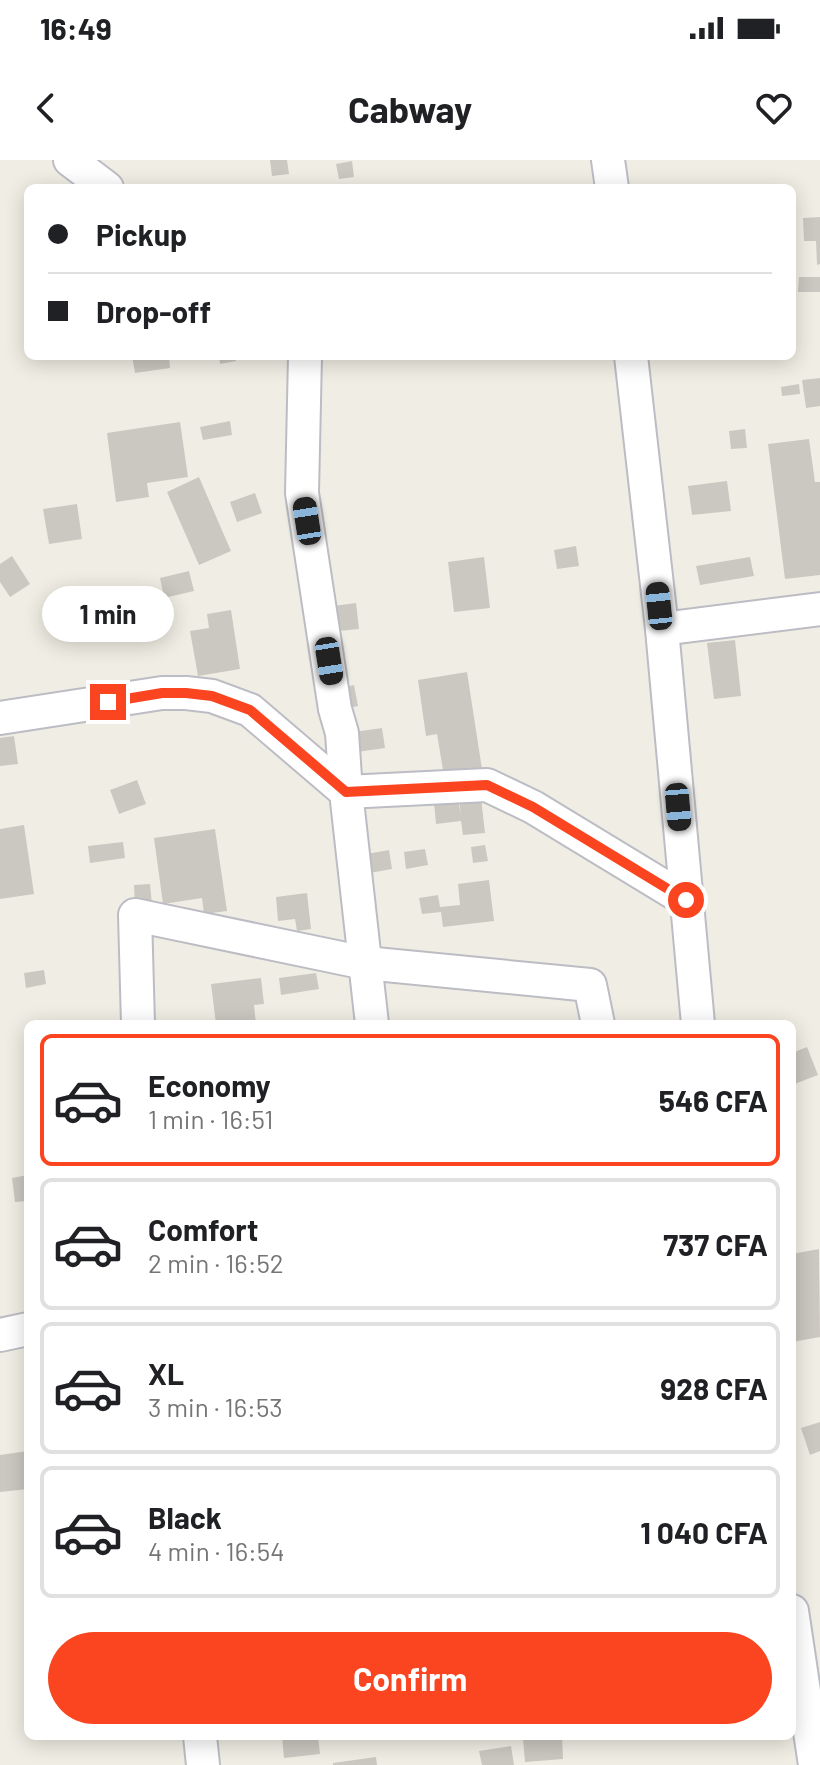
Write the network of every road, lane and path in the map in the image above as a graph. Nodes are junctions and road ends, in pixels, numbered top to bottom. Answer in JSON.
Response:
{"nodes":[{"id":1,"x":70,"y":160,"type":"edge"},
{"id":2,"x":608,"y":160,"type":"edge"},
{"id":3,"x":102,"y":184,"type":"edge"},
{"id":4,"x":611,"y":184,"type":"edge"},
{"id":5,"x":305,"y":360,"type":"edge"},
{"id":6,"x":631,"y":360,"type":"edge"},
{"id":7,"x":820,"y":609,"type":"edge"},
{"id":8,"x":662,"y":629,"type":"junction"},
{"id":9,"x":0,"y":718,"type":"edge"},
{"id":10,"x":346,"y":792,"type":"junction"},
{"id":11,"x":686,"y":900,"type":"junction"},
{"id":12,"x":365,"y":963,"type":"junction"},
{"id":13,"x":138,"y":1020,"type":"edge"},
{"id":14,"x":372,"y":1020,"type":"edge"},
{"id":15,"x":597,"y":1020,"type":"edge"},
{"id":16,"x":698,"y":1020,"type":"edge"},
{"id":17,"x":24,"y":1330,"type":"edge"},
{"id":18,"x":0,"y":1335,"type":"edge"},
{"id":19,"x":796,"y":1638,"type":"edge"},
{"id":20,"x":200,"y":1740,"type":"edge"},
{"id":21,"x":203,"y":1765,"type":"edge"},
{"id":22,"x":815,"y":1765,"type":"edge"}],
"edges":[{"from":1,"to":3,"type":"street"},
{"from":2,"to":4,"type":"street"},
{"from":5,"to":10,"type":"street"},
{"from":6,"to":8,"type":"street"},
{"from":7,"to":8,"type":"street"},
{"from":8,"to":11,"type":"street"},
{"from":9,"to":10,"type":"street"},
{"from":10,"to":11,"type":"street"},
{"from":10,"to":12,"type":"street"},
{"from":11,"to":16,"type":"street"},
{"from":12,"to":13,"type":"street"},
{"from":12,"to":14,"type":"street"},
{"from":12,"to":15,"type":"street"},
{"from":17,"to":18,"type":"street"},
{"from":19,"to":22,"type":"street"},
{"from":20,"to":21,"type":"street"}]}
